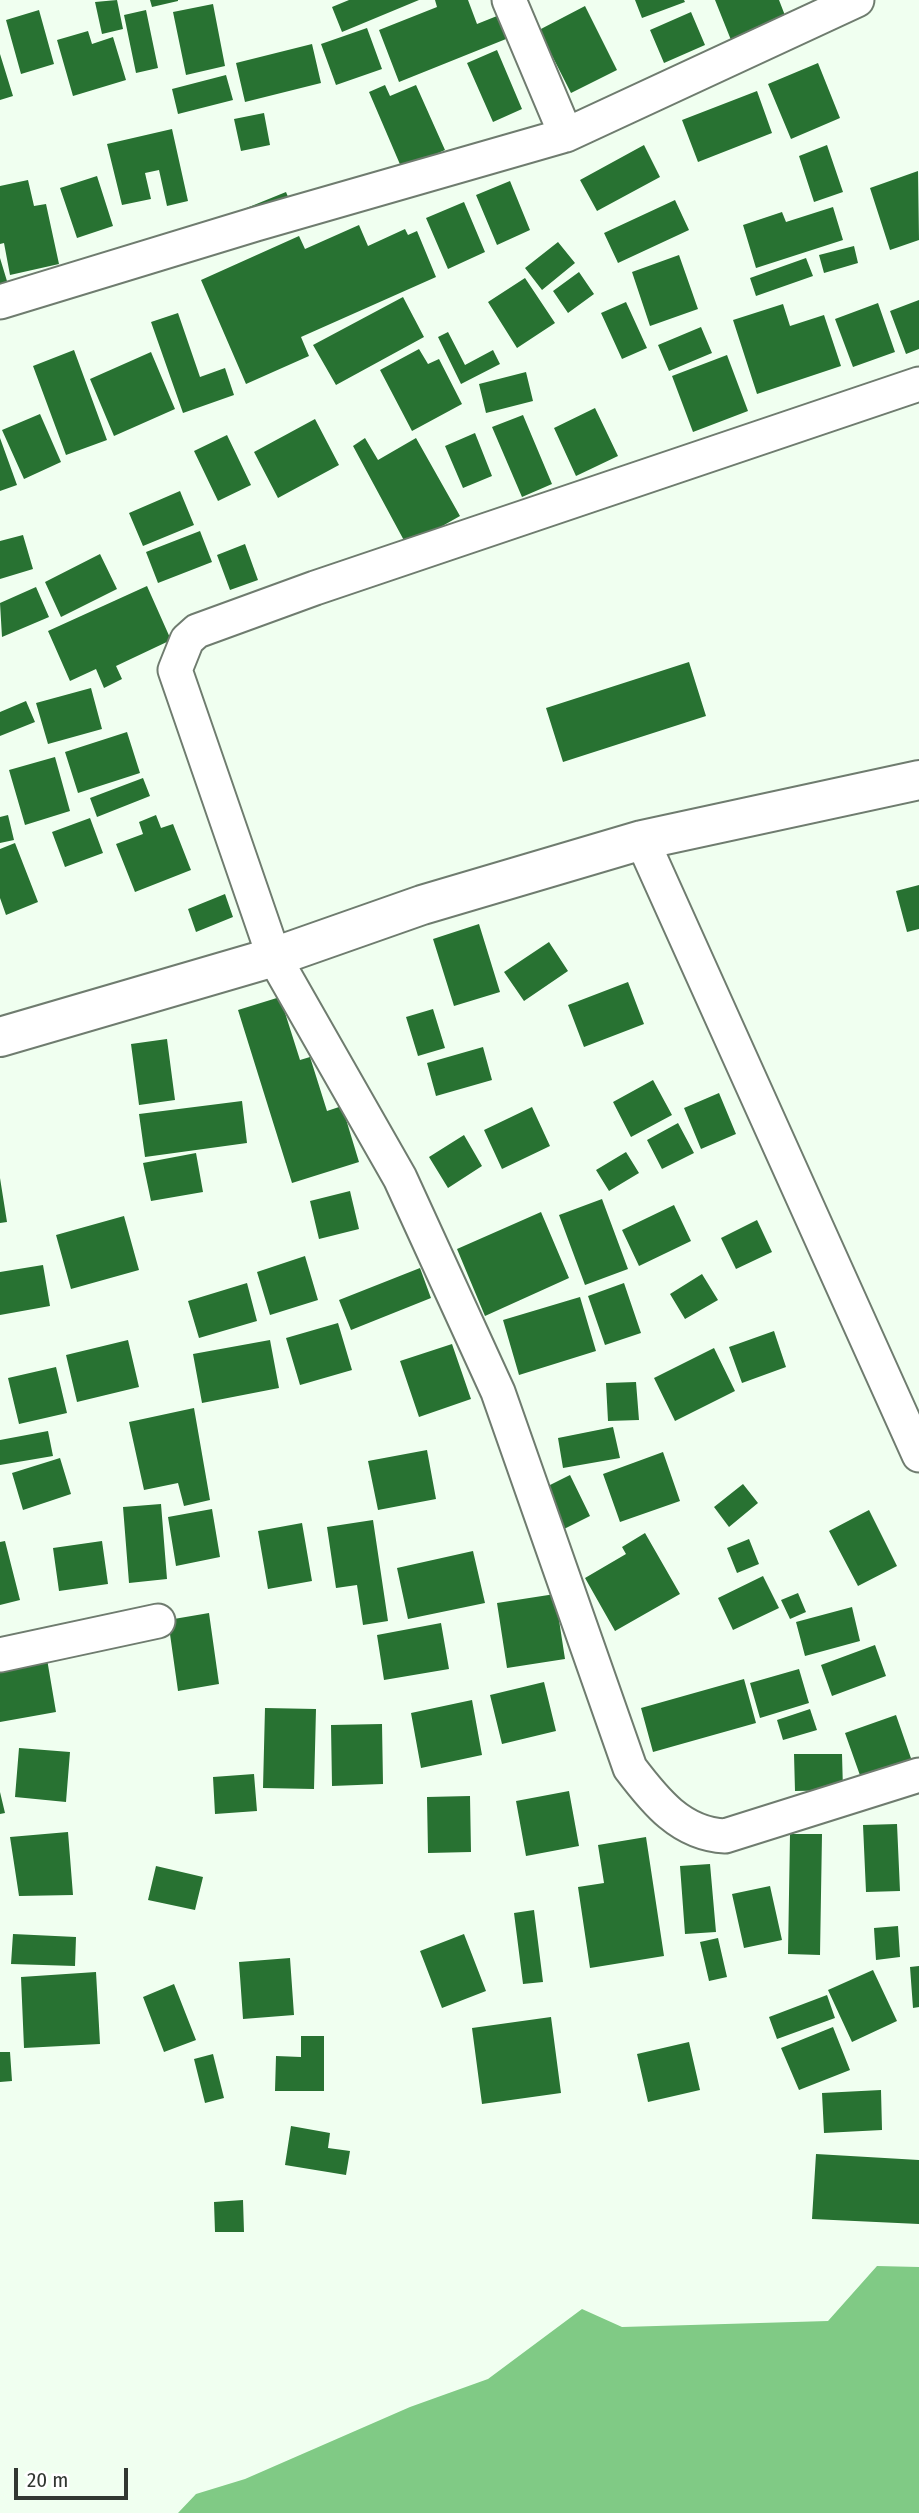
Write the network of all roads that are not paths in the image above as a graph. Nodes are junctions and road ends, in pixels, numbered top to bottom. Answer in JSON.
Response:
{"nodes":[{"id":1,"x":509,"y":0,"type":"edge"},
{"id":2,"x":857,"y":0,"type":"edge"},
{"id":3,"x":566,"y":135,"type":"junction"},
{"id":4,"x":0,"y":302,"type":"edge"},
{"id":5,"x":919,"y":384,"type":"edge"},
{"id":6,"x":919,"y":780,"type":"edge"},
{"id":7,"x":642,"y":840,"type":"junction"},
{"id":8,"x":274,"y":957,"type":"junction"},
{"id":9,"x":0,"y":1037,"type":"edge"},
{"id":10,"x":919,"y":1455,"type":"edge"},
{"id":11,"x":158,"y":1621,"type":"dead end"},
{"id":12,"x":0,"y":1655,"type":"edge"},
{"id":13,"x":919,"y":1775,"type":"edge"}],
"edges":[{"from":1,"to":3,"type":"street"},
{"from":2,"to":3,"type":"street"},
{"from":3,"to":4,"type":"street"},
{"from":5,"to":8,"type":"street"},
{"from":6,"to":7,"type":"main road"},
{"from":7,"to":8,"type":"main road"},
{"from":7,"to":10,"type":"street"},
{"from":8,"to":9,"type":"main road"},
{"from":8,"to":13,"type":"street"},
{"from":11,"to":12,"type":"street"}]}
